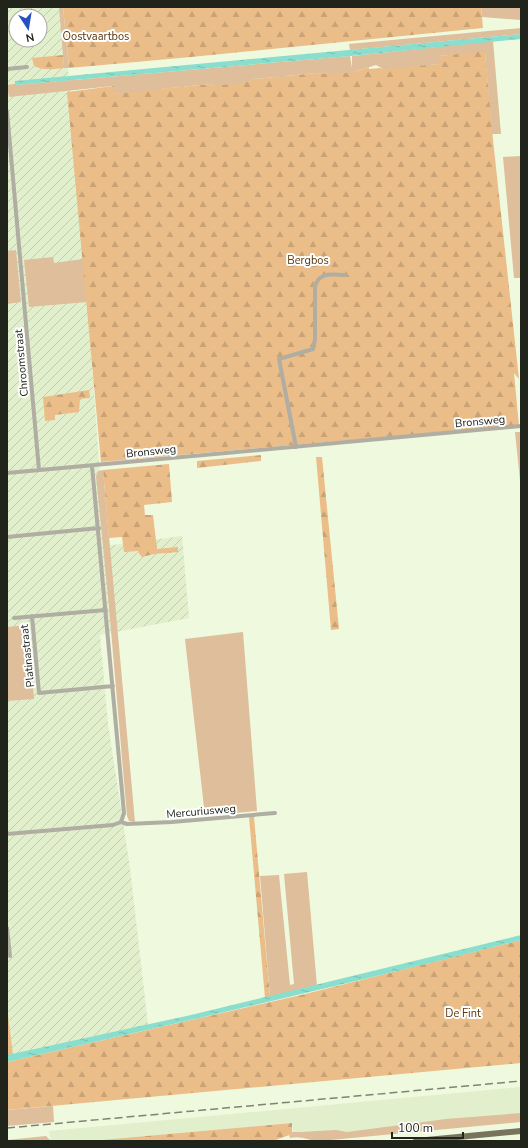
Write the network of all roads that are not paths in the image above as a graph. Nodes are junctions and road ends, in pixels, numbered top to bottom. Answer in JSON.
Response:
{"nodes":[{"id":1,"x":28,"y":67,"type":"dead end"},
{"id":2,"x":7,"y":70,"type":"edge"},
{"id":3,"x":7,"y":111,"type":"edge"},
{"id":4,"x":346,"y":275,"type":"dead end"},
{"id":5,"x":521,"y":426,"type":"edge"},
{"id":6,"x":296,"y":447,"type":"junction"},
{"id":7,"x":92,"y":466,"type":"junction"},
{"id":8,"x":39,"y":470,"type":"junction"},
{"id":9,"x":7,"y":473,"type":"edge"},
{"id":10,"x":99,"y":528,"type":"junction"},
{"id":11,"x":7,"y":537,"type":"edge"},
{"id":12,"x":106,"y":610,"type":"junction"},
{"id":13,"x":32,"y":616,"type":"junction"},
{"id":14,"x":14,"y":618,"type":"dead end"},
{"id":15,"x":113,"y":686,"type":"junction"},
{"id":16,"x":275,"y":813,"type":"dead end"},
{"id":17,"x":121,"y":822,"type":"junction"},
{"id":18,"x":7,"y":834,"type":"edge"},
{"id":19,"x":7,"y":928,"type":"edge"},
{"id":20,"x":10,"y":956,"type":"dead end"},
{"id":21,"x":521,"y":1131,"type":"edge"},
{"id":22,"x":416,"y":1141,"type":"edge"}],
"edges":[{"from":1,"to":2,"type":"street"},
{"from":3,"to":8,"type":"street","name":"Chroomstraat"},
{"from":4,"to":6,"type":"street"},
{"from":5,"to":6,"type":"street","name":"Bronsweg"},
{"from":6,"to":7,"type":"street","name":"Bronsweg"},
{"from":7,"to":8,"type":"street","name":"Bronsweg"},
{"from":7,"to":10,"type":"street"},
{"from":8,"to":9,"type":"street","name":"Bronsweg"},
{"from":10,"to":11,"type":"street"},
{"from":10,"to":12,"type":"street"},
{"from":12,"to":13,"type":"street","name":"Platinastraat"},
{"from":12,"to":15,"type":"street"},
{"from":13,"to":14,"type":"street","name":"Platinastraat"},
{"from":13,"to":15,"type":"street","name":"Platinastraat"},
{"from":15,"to":17,"type":"street"},
{"from":16,"to":17,"type":"street","name":"Mercuriusweg"},
{"from":17,"to":18,"type":"street"},
{"from":19,"to":20,"type":"street"},
{"from":21,"to":22,"type":"main road"}]}
